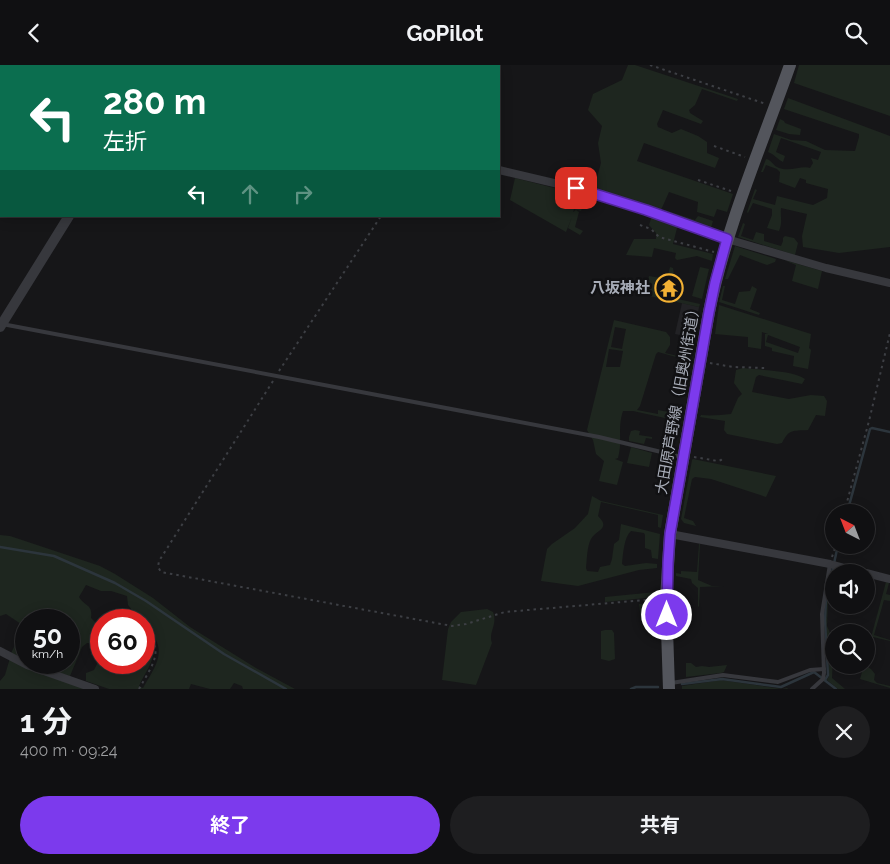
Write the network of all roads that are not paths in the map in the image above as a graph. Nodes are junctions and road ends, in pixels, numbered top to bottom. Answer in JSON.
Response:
{"nodes":[{"id":1,"x":790,"y":65,"type":"edge"},
{"id":2,"x":500,"y":170,"type":"edge"},
{"id":3,"x":68,"y":217,"type":"edge"},
{"id":4,"x":727,"y":239,"type":"junction"},
{"id":5,"x":890,"y":283,"type":"edge"},
{"id":6,"x":0,"y":325,"type":"edge"},
{"id":7,"x":684,"y":457,"type":"junction"},
{"id":8,"x":670,"y":534,"type":"junction"},
{"id":9,"x":825,"y":564,"type":"edge"},
{"id":10,"x":875,"y":576,"type":"edge"},
{"id":11,"x":890,"y":579,"type":"edge"},
{"id":12,"x":825,"y":596,"type":"edge"},
{"id":13,"x":0,"y":651,"type":"edge"},
{"id":14,"x":824,"y":669,"type":"junction"},
{"id":15,"x":669,"y":686,"type":"edge"},
{"id":16,"x":96,"y":689,"type":"edge"},
{"id":17,"x":812,"y":689,"type":"edge"}],
"edges":[{"from":1,"to":4,"type":"main road","name":"大田原芦野線（旧奥州街道）"},
{"from":2,"to":4,"type":"street"},
{"from":3,"to":6,"type":"street"},
{"from":4,"to":5,"type":"street"},
{"from":4,"to":7,"type":"main road","name":"大田原芦野線（旧奥州街道）"},
{"from":6,"to":7,"type":"lane"},
{"from":7,"to":8,"type":"main road","name":"大田原芦野線（旧奥州街道）"},
{"from":8,"to":9,"type":"street"},
{"from":8,"to":15,"type":"main road","name":"大田原芦野線（旧奥州街道）"},
{"from":10,"to":11,"type":"street"},
{"from":12,"to":14,"type":"lane"},
{"from":13,"to":16,"type":"street"},
{"from":14,"to":15,"type":"lane"},
{"from":14,"to":17,"type":"lane"}]}
